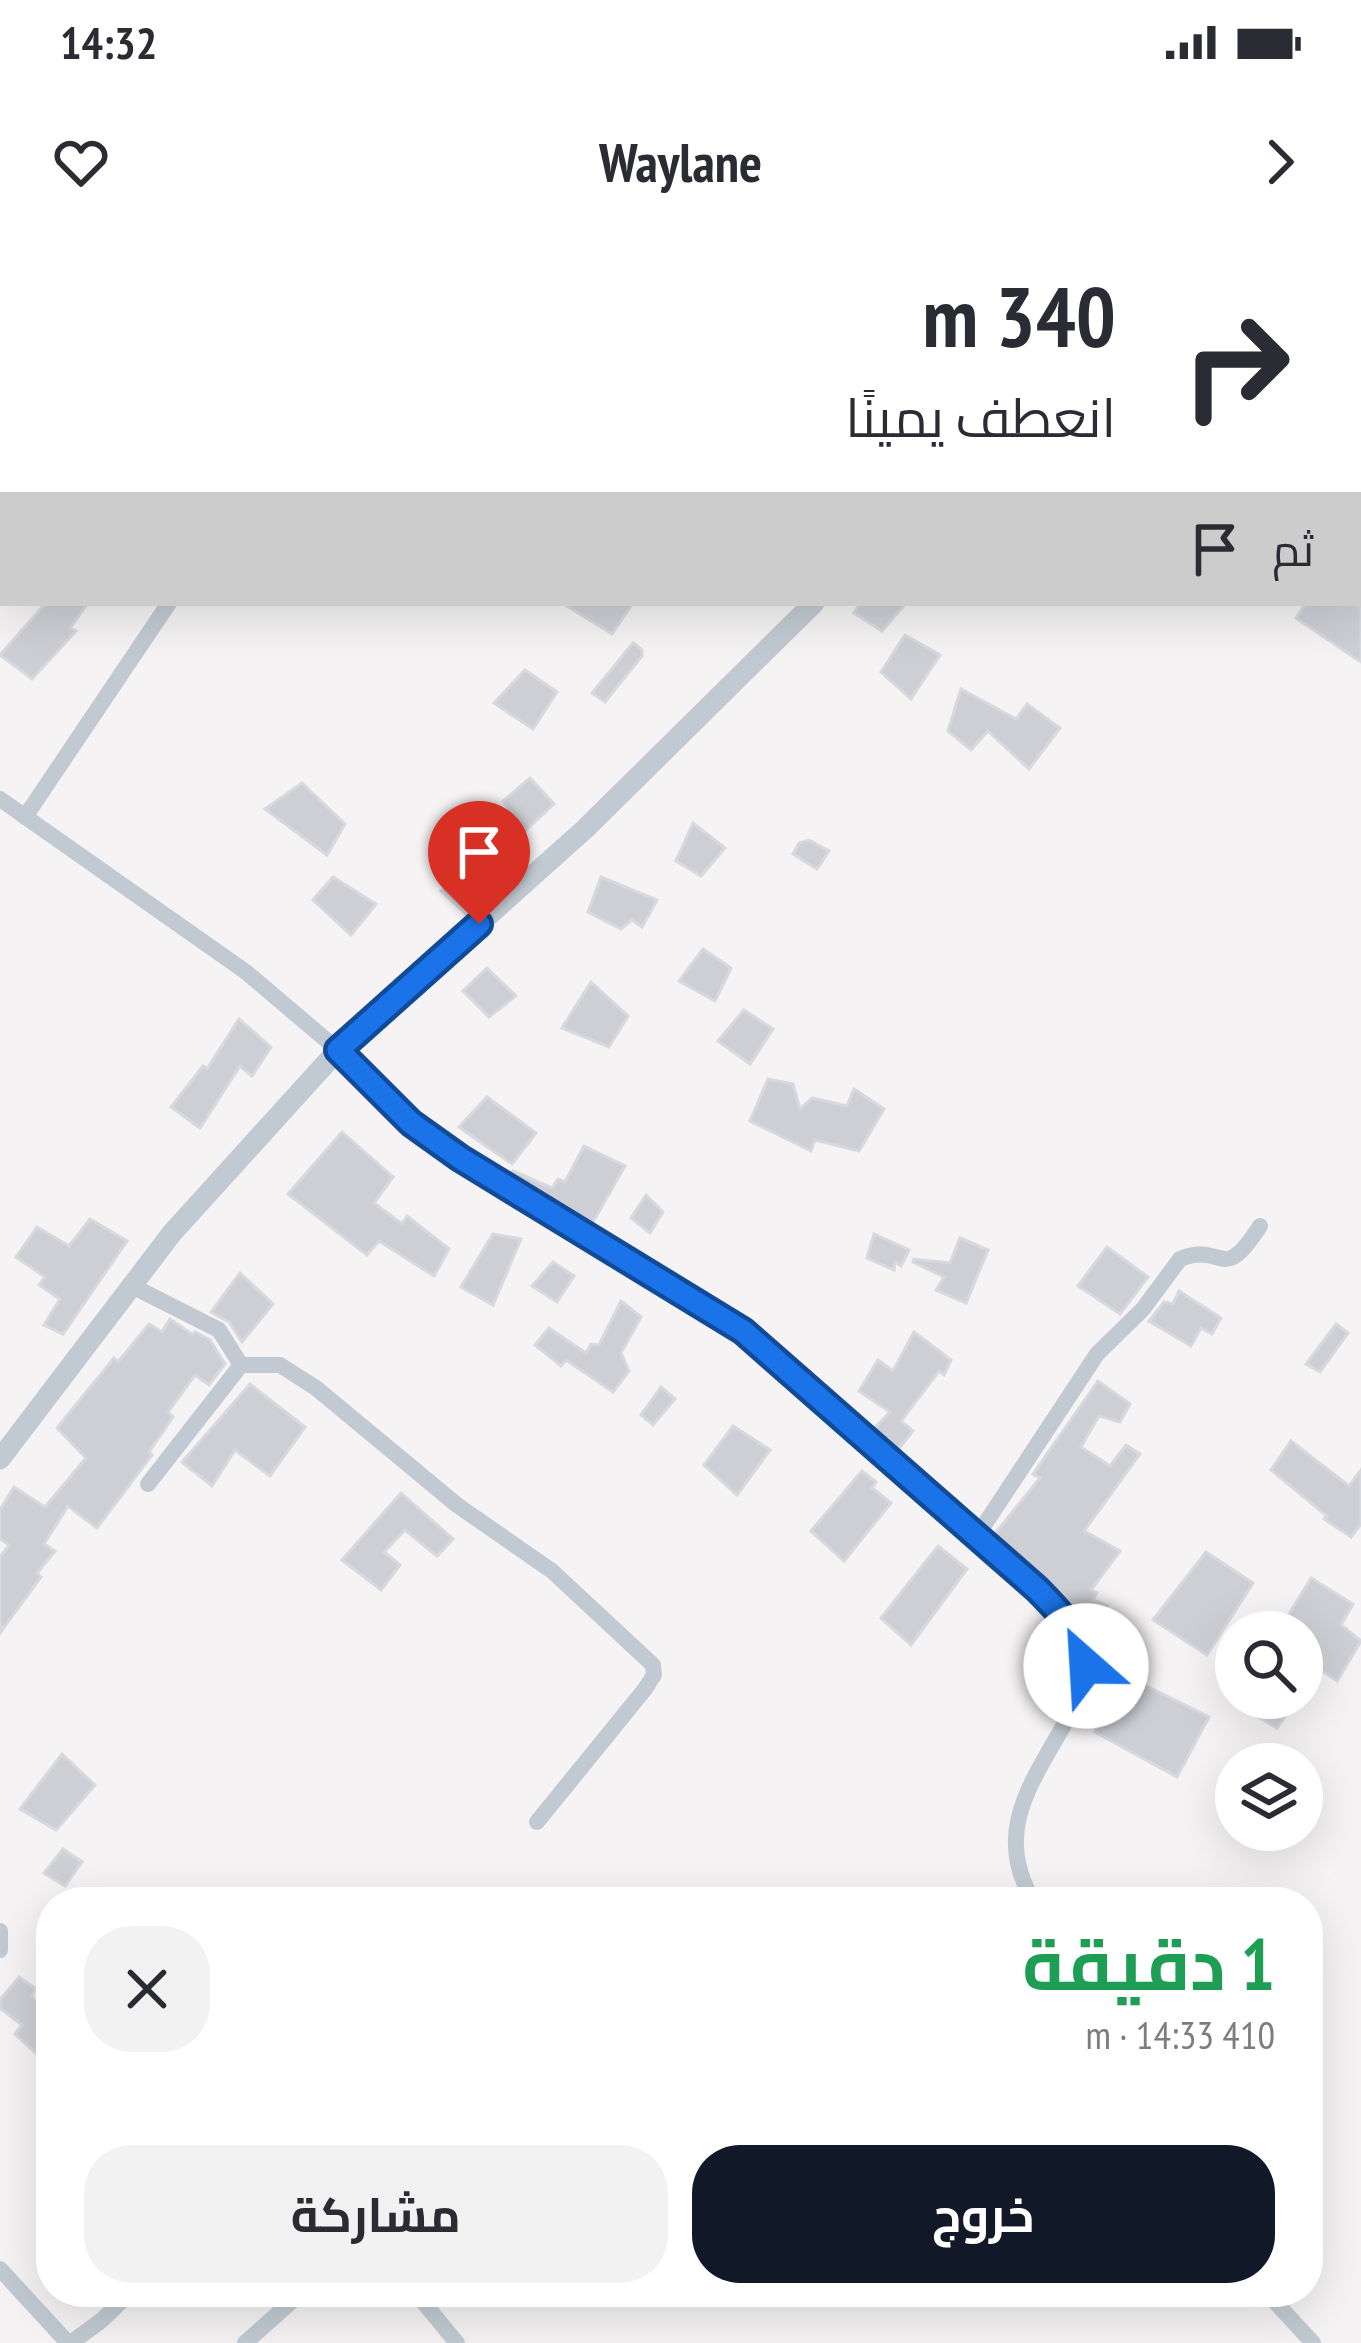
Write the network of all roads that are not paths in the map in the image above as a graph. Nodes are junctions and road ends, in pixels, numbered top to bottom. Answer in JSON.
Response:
{"nodes":[{"id":1,"x":167,"y":606,"type":"edge"},
{"id":2,"x":811,"y":606,"type":"edge"},
{"id":3,"x":0,"y":800,"type":"edge"},
{"id":4,"x":25,"y":817,"type":"junction"},
{"id":5,"x":338,"y":1050,"type":"junction"},
{"id":6,"x":1260,"y":1226,"type":"dead end"},
{"id":7,"x":132,"y":1286,"type":"junction"},
{"id":8,"x":241,"y":1365,"type":"junction"},
{"id":9,"x":0,"y":1459,"type":"edge"},
{"id":10,"x":148,"y":1484,"type":"dead end"},
{"id":11,"x":977,"y":1536,"type":"junction"},
{"id":12,"x":537,"y":1822,"type":"dead end"},
{"id":13,"x":1025,"y":1887,"type":"edge"},
{"id":14,"x":0,"y":1931,"type":"edge"},
{"id":15,"x":0,"y":1950,"type":"edge"},
{"id":16,"x":0,"y":2269,"type":"edge"},
{"id":17,"x":116,"y":2307,"type":"edge"},
{"id":18,"x":285,"y":2307,"type":"edge"},
{"id":19,"x":427,"y":2307,"type":"edge"},
{"id":20,"x":1279,"y":2307,"type":"edge"},
{"id":21,"x":69,"y":2343,"type":"edge"},
{"id":22,"x":245,"y":2343,"type":"edge"},
{"id":23,"x":457,"y":2343,"type":"edge"},
{"id":24,"x":1313,"y":2343,"type":"edge"}],
"edges":[{"from":1,"to":4,"type":"street"},
{"from":2,"to":5,"type":"street"},
{"from":3,"to":4,"type":"street"},
{"from":4,"to":5,"type":"street"},
{"from":5,"to":7,"type":"street"},
{"from":5,"to":11,"type":"street"},
{"from":6,"to":11,"type":"street"},
{"from":7,"to":8,"type":"street"},
{"from":7,"to":9,"type":"street"},
{"from":8,"to":10,"type":"street"},
{"from":8,"to":12,"type":"street"},
{"from":11,"to":13,"type":"street"},
{"from":14,"to":15,"type":"street"},
{"from":16,"to":21,"type":"street"},
{"from":17,"to":21,"type":"street"},
{"from":18,"to":22,"type":"street"},
{"from":19,"to":23,"type":"street"},
{"from":20,"to":24,"type":"street"}]}
